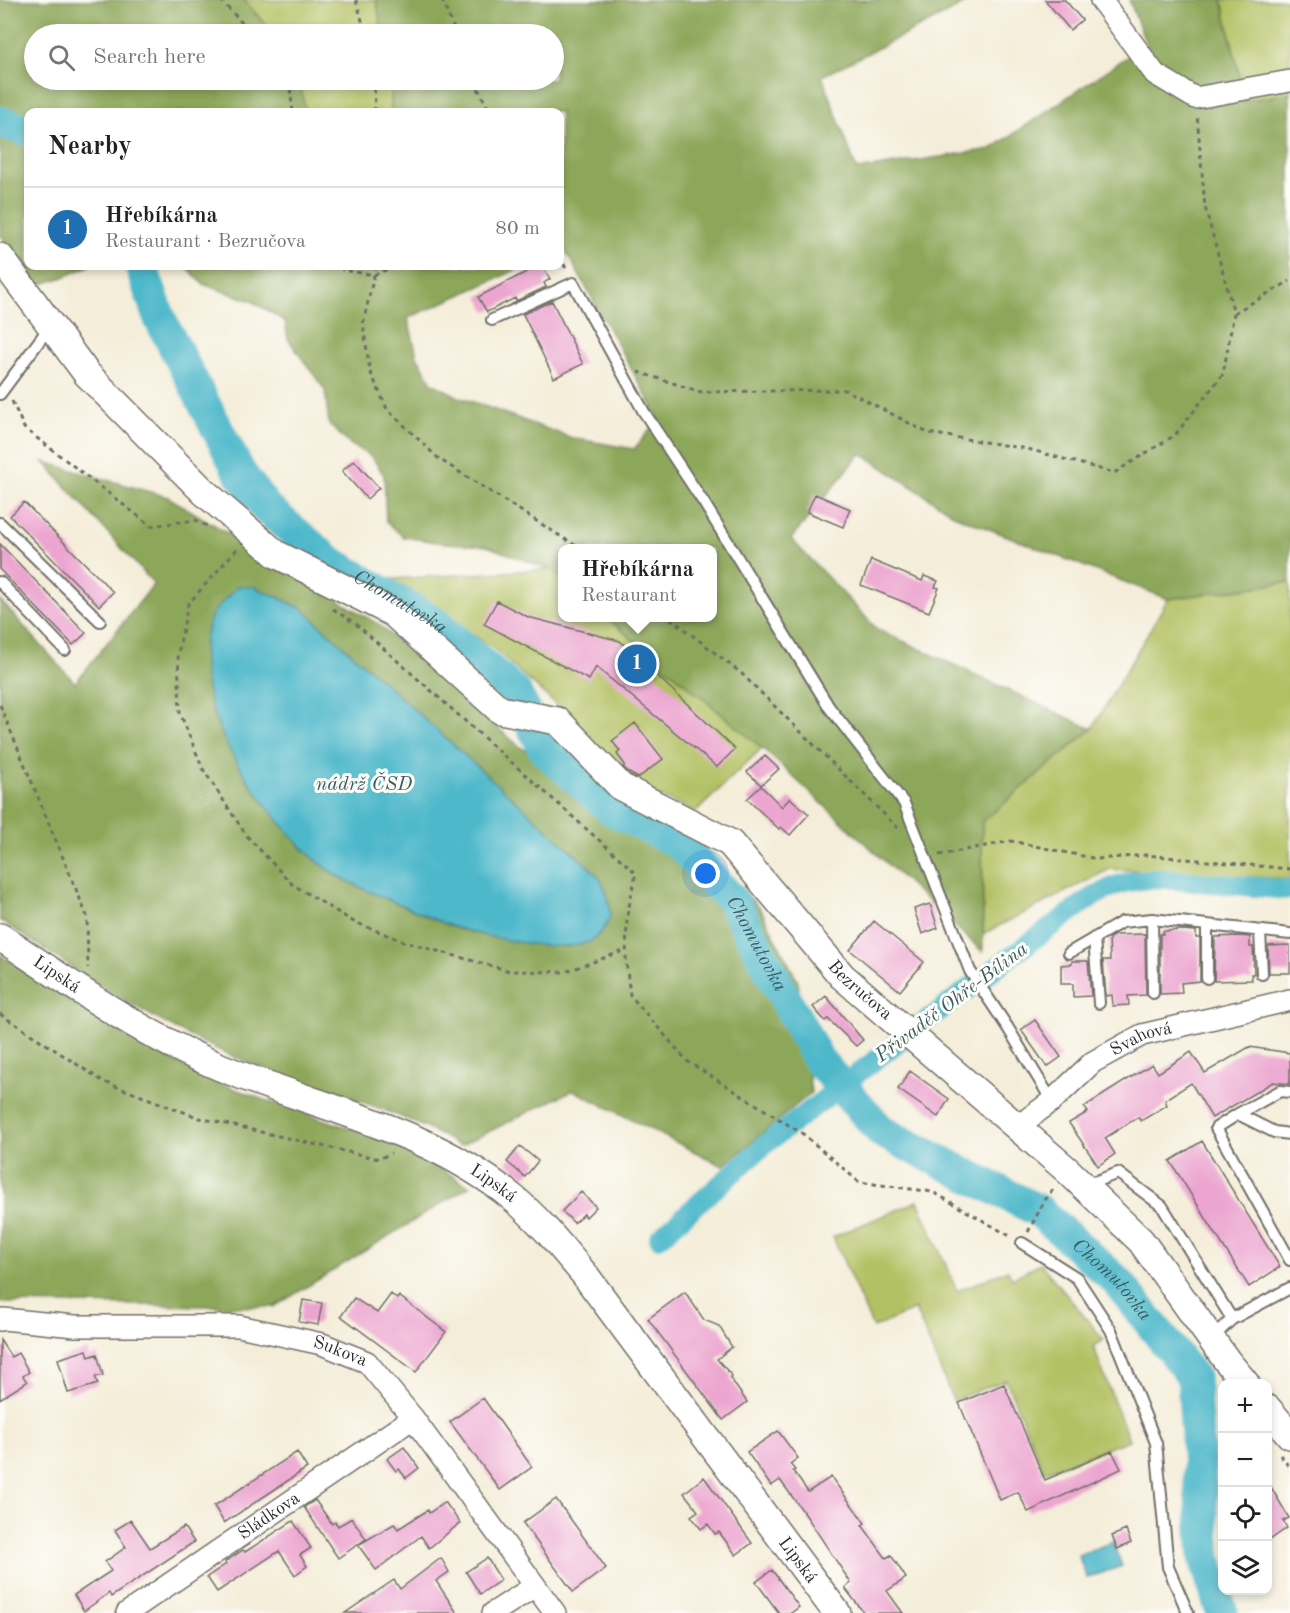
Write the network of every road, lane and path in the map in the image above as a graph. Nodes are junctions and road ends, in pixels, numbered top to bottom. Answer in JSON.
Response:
{"nodes":[{"id":1,"x":220,"y":0,"type":"edge"},
{"id":2,"x":356,"y":0,"type":"edge"},
{"id":3,"x":442,"y":0,"type":"edge"},
{"id":4,"x":1101,"y":0,"type":"edge"},
{"id":5,"x":243,"y":24,"type":"edge"},
{"id":6,"x":363,"y":24,"type":"edge"},
{"id":7,"x":452,"y":24,"type":"edge"},
{"id":8,"x":1290,"y":81,"type":"edge"},
{"id":9,"x":290,"y":90,"type":"edge"},
{"id":10,"x":374,"y":90,"type":"edge"},
{"id":11,"x":479,"y":90,"type":"edge"},
{"id":12,"x":1196,"y":98,"type":"junction"},
{"id":13,"x":292,"y":108,"type":"edge"},
{"id":14,"x":375,"y":108,"type":"edge"},
{"id":15,"x":488,"y":108,"type":"edge"},
{"id":16,"x":0,"y":257,"type":"edge"},
{"id":17,"x":343,"y":270,"type":"edge"},
{"id":18,"x":375,"y":270,"type":"edge"},
{"id":19,"x":386,"y":270,"type":"edge"},
{"id":20,"x":374,"y":275,"type":"junction"},
{"id":21,"x":1290,"y":281,"type":"edge"},
{"id":22,"x":1234,"y":313,"type":"junction"},
{"id":23,"x":492,"y":320,"type":"dead end"},
{"id":24,"x":51,"y":325,"type":"junction"},
{"id":25,"x":618,"y":366,"type":"junction"},
{"id":26,"x":3,"y":391,"type":"edge"},
{"id":27,"x":0,"y":523,"type":"edge"},
{"id":28,"x":211,"y":530,"type":"dead end"},
{"id":29,"x":571,"y":544,"type":"edge"},
{"id":30,"x":238,"y":547,"type":"dead end"},
{"id":31,"x":0,"y":582,"type":"edge"},
{"id":32,"x":326,"y":605,"type":"dead end"},
{"id":33,"x":100,"y":621,"type":"dead end"},
{"id":34,"x":675,"y":622,"type":"edge"},
{"id":35,"x":64,"y":650,"type":"dead end"},
{"id":36,"x":0,"y":705,"type":"edge"},
{"id":37,"x":926,"y":857,"type":"junction"},
{"id":38,"x":1290,"y":869,"type":"edge"},
{"id":39,"x":1152,"y":919,"type":"junction"},
{"id":40,"x":1207,"y":926,"type":"junction"},
{"id":41,"x":1260,"y":931,"type":"junction"},
{"id":42,"x":1290,"y":934,"type":"edge"},
{"id":43,"x":0,"y":938,"type":"edge"},
{"id":44,"x":1094,"y":938,"type":"junction"},
{"id":45,"x":626,"y":950,"type":"junction"},
{"id":46,"x":1069,"y":953,"type":"dead end"},
{"id":47,"x":1262,"y":974,"type":"dead end"},
{"id":48,"x":1207,"y":978,"type":"dead end"},
{"id":49,"x":1153,"y":993,"type":"dead end"},
{"id":50,"x":88,"y":996,"type":"junction"},
{"id":51,"x":1290,"y":1000,"type":"edge"},
{"id":52,"x":1099,"y":1003,"type":"dead end"},
{"id":53,"x":0,"y":1014,"type":"edge"},
{"id":54,"x":1290,"y":1092,"type":"edge"},
{"id":55,"x":1052,"y":1101,"type":"junction"},
{"id":56,"x":1239,"y":1114,"type":"junction"},
{"id":57,"x":1017,"y":1127,"type":"junction"},
{"id":58,"x":1290,"y":1134,"type":"edge"},
{"id":59,"x":415,"y":1139,"type":"junction"},
{"id":60,"x":1084,"y":1186,"type":"junction"},
{"id":61,"x":1045,"y":1200,"type":"dead end"},
{"id":62,"x":1022,"y":1243,"type":"junction"},
{"id":63,"x":1290,"y":1260,"type":"edge"},
{"id":64,"x":1290,"y":1288,"type":"edge"},
{"id":65,"x":1232,"y":1319,"type":"junction"},
{"id":66,"x":0,"y":1320,"type":"edge"},
{"id":67,"x":1212,"y":1338,"type":"junction"},
{"id":68,"x":1243,"y":1379,"type":"edge"},
{"id":69,"x":413,"y":1418,"type":"junction"},
{"id":70,"x":535,"y":1586,"type":"junction"},
{"id":71,"x":134,"y":1611,"type":"edge"},
{"id":72,"x":493,"y":1613,"type":"edge"},
{"id":73,"x":555,"y":1613,"type":"edge"},
{"id":74,"x":837,"y":1613,"type":"edge"},
{"id":75,"x":1188,"y":1613,"type":"edge"}],
"edges":[{"from":1,"to":5,"type":"path"},
{"from":2,"to":6,"type":"path"},
{"from":3,"to":7,"type":"path"},
{"from":4,"to":12,"type":"street"},
{"from":8,"to":12,"type":"street"},
{"from":9,"to":13,"type":"path"},
{"from":10,"to":14,"type":"path"},
{"from":11,"to":15,"type":"path"},
{"from":12,"to":22,"type":"path"},
{"from":16,"to":24,"type":"street"},
{"from":17,"to":20,"type":"path"},
{"from":18,"to":20,"type":"path"},
{"from":19,"to":20,"type":"path"},
{"from":20,"to":29,"type":"path"},
{"from":21,"to":22,"type":"path"},
{"from":22,"to":25,"type":"path"},
{"from":23,"to":25,"type":"lane"},
{"from":24,"to":26,"type":"lane"},
{"from":24,"to":57,"type":"street","name":"Bezručova"},
{"from":25,"to":37,"type":"lane"},
{"from":26,"to":28,"type":"path"},
{"from":27,"to":33,"type":"lane"},
{"from":30,"to":45,"type":"path"},
{"from":31,"to":35,"type":"lane"},
{"from":32,"to":45,"type":"path"},
{"from":34,"to":37,"type":"path"},
{"from":36,"to":50,"type":"path"},
{"from":37,"to":38,"type":"path"},
{"from":37,"to":55,"type":"lane"},
{"from":39,"to":40,"type":"lane"},
{"from":39,"to":44,"type":"lane"},
{"from":39,"to":49,"type":"lane"},
{"from":40,"to":41,"type":"lane"},
{"from":40,"to":48,"type":"lane"},
{"from":41,"to":42,"type":"lane"},
{"from":41,"to":47,"type":"lane"},
{"from":43,"to":50,"type":"street","name":"Lipská"},
{"from":44,"to":46,"type":"lane"},
{"from":44,"to":52,"type":"lane"},
{"from":45,"to":62,"type":"path"},
{"from":50,"to":59,"type":"street","name":"Lipská"},
{"from":51,"to":55,"type":"street","name":"Svahová"},
{"from":53,"to":59,"type":"path"},
{"from":54,"to":56,"type":"lane"},
{"from":55,"to":57,"type":"street","name":"Svahová"},
{"from":56,"to":58,"type":"lane"},
{"from":56,"to":63,"type":"lane"},
{"from":57,"to":60,"type":"street","name":"Bezručova"},
{"from":59,"to":74,"type":"street","name":"Lipská"},
{"from":60,"to":65,"type":"lane"},
{"from":60,"to":67,"type":"street","name":"Bezručova"},
{"from":61,"to":62,"type":"path"},
{"from":62,"to":75,"type":"lane"},
{"from":64,"to":65,"type":"lane"},
{"from":65,"to":67,"type":"lane"},
{"from":66,"to":69,"type":"street","name":"Sukova"},
{"from":67,"to":68,"type":"street","name":"Bezručova"},
{"from":69,"to":70,"type":"street","name":"Sukova"},
{"from":69,"to":71,"type":"street","name":"Sládkova"},
{"from":70,"to":72,"type":"street"},
{"from":70,"to":73,"type":"street","name":"Sukova"}]}
